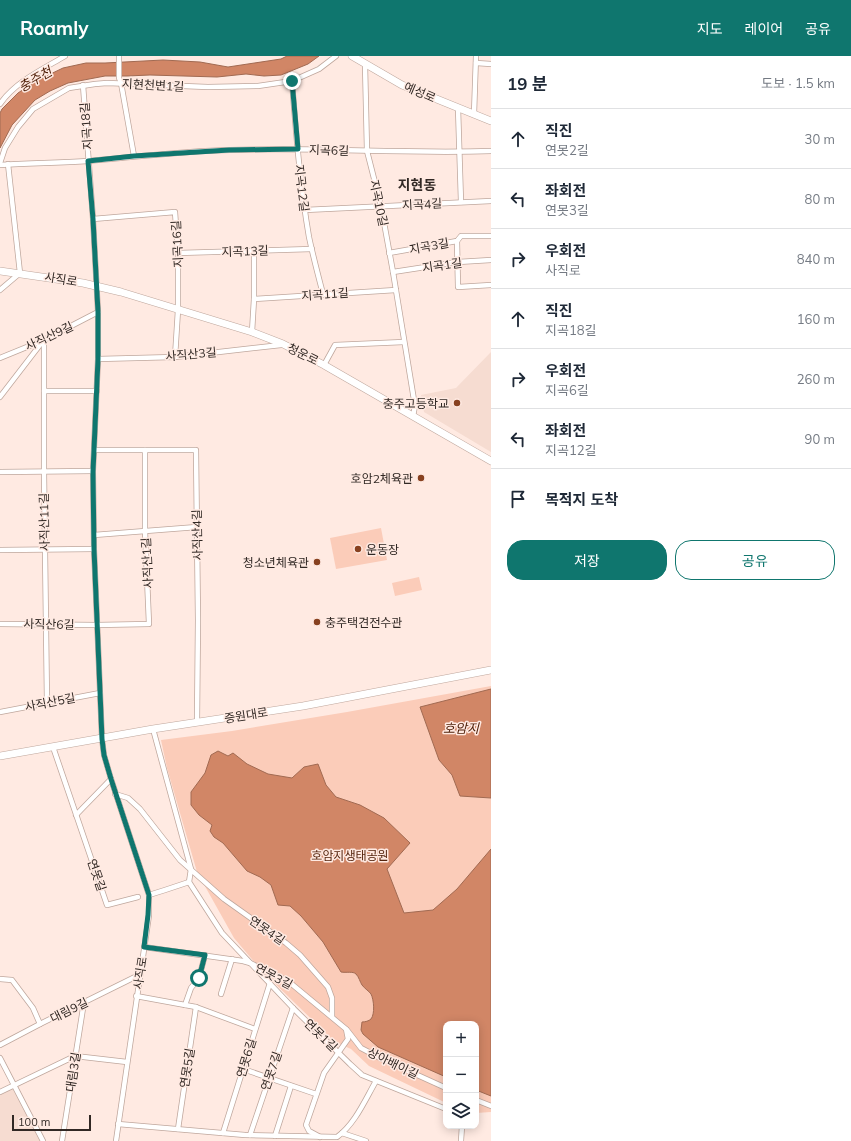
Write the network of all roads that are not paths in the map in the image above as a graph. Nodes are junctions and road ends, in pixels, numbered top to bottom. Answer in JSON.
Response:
{"nodes":[{"id":1,"x":65,"y":56,"type":"edge"},
{"id":2,"x":336,"y":56,"type":"edge"},
{"id":3,"x":352,"y":56,"type":"edge"},
{"id":4,"x":476,"y":56,"type":"edge"},
{"id":5,"x":119,"y":57,"type":"edge"},
{"id":6,"x":476,"y":63,"type":"junction"},
{"id":7,"x":365,"y":64,"type":"junction"},
{"id":8,"x":491,"y":64,"type":"edge"},
{"id":9,"x":292,"y":81,"type":"junction"},
{"id":10,"x":121,"y":83,"type":"junction"},
{"id":11,"x":83,"y":86,"type":"junction"},
{"id":12,"x":0,"y":104,"type":"edge"},
{"id":13,"x":458,"y":108,"type":"junction"},
{"id":14,"x":474,"y":114,"type":"junction"},
{"id":15,"x":491,"y":121,"type":"edge"},
{"id":16,"x":298,"y":149,"type":"junction"},
{"id":17,"x":367,"y":151,"type":"junction"},
{"id":18,"x":491,"y":151,"type":"edge"},
{"id":19,"x":459,"y":152,"type":"junction"},
{"id":20,"x":134,"y":156,"type":"junction"},
{"id":21,"x":88,"y":161,"type":"junction"},
{"id":22,"x":0,"y":164,"type":"edge"},
{"id":23,"x":8,"y":164,"type":"junction"},
{"id":24,"x":491,"y":201,"type":"edge"},
{"id":25,"x":461,"y":202,"type":"junction"},
{"id":26,"x":381,"y":206,"type":"junction"},
{"id":27,"x":305,"y":210,"type":"junction"},
{"id":28,"x":93,"y":219,"type":"junction"},
{"id":29,"x":491,"y":236,"type":"edge"},
{"id":30,"x":457,"y":241,"type":"junction"},
{"id":31,"x":312,"y":249,"type":"junction"},
{"id":32,"x":254,"y":251,"type":"junction"},
{"id":33,"x":178,"y":253,"type":"junction"},
{"id":34,"x":389,"y":253,"type":"junction"},
{"id":35,"x":491,"y":260,"type":"edge"},
{"id":36,"x":458,"y":262,"type":"junction"},
{"id":37,"x":0,"y":271,"type":"edge"},
{"id":38,"x":393,"y":272,"type":"junction"},
{"id":39,"x":20,"y":273,"type":"junction"},
{"id":40,"x":491,"y":285,"type":"edge"},
{"id":41,"x":97,"y":287,"type":"junction"},
{"id":42,"x":0,"y":290,"type":"edge"},
{"id":43,"x":396,"y":290,"type":"junction"},
{"id":44,"x":323,"y":294,"type":"junction"},
{"id":45,"x":254,"y":299,"type":"junction"},
{"id":46,"x":178,"y":310,"type":"junction"},
{"id":47,"x":98,"y":312,"type":"junction"},
{"id":48,"x":252,"y":332,"type":"junction"},
{"id":49,"x":44,"y":340,"type":"junction"},
{"id":50,"x":404,"y":342,"type":"junction"},
{"id":51,"x":283,"y":344,"type":"junction"},
{"id":52,"x":175,"y":357,"type":"junction"},
{"id":53,"x":0,"y":358,"type":"edge"},
{"id":54,"x":98,"y":359,"type":"junction"},
{"id":55,"x":324,"y":365,"type":"junction"},
{"id":56,"x":44,"y":391,"type":"junction"},
{"id":57,"x":97,"y":391,"type":"junction"},
{"id":58,"x":0,"y":397,"type":"edge"},
{"id":59,"x":413,"y":416,"type":"junction"},
{"id":60,"x":94,"y":450,"type":"junction"},
{"id":61,"x":145,"y":450,"type":"junction"},
{"id":62,"x":491,"y":461,"type":"edge"},
{"id":63,"x":0,"y":472,"type":"edge"},
{"id":64,"x":44,"y":472,"type":"junction"},
{"id":65,"x":93,"y":472,"type":"junction"},
{"id":66,"x":197,"y":527,"type":"junction"},
{"id":67,"x":145,"y":531,"type":"junction"},
{"id":68,"x":94,"y":535,"type":"junction"},
{"id":69,"x":94,"y":549,"type":"junction"},
{"id":70,"x":0,"y":550,"type":"edge"},
{"id":71,"x":45,"y":550,"type":"junction"},
{"id":72,"x":0,"y":624,"type":"edge"},
{"id":73,"x":46,"y":624,"type":"junction"},
{"id":74,"x":97,"y":625,"type":"junction"},
{"id":75,"x":491,"y":670,"type":"edge"},
{"id":76,"x":100,"y":693,"type":"junction"},
{"id":77,"x":47,"y":703,"type":"junction"},
{"id":78,"x":0,"y":712,"type":"edge"},
{"id":79,"x":197,"y":722,"type":"junction"},
{"id":80,"x":153,"y":729,"type":"junction"},
{"id":81,"x":102,"y":739,"type":"junction"},
{"id":82,"x":53,"y":747,"type":"junction"},
{"id":83,"x":0,"y":756,"type":"edge"},
{"id":84,"x":111,"y":779,"type":"junction"},
{"id":85,"x":115,"y":794,"type":"junction"},
{"id":86,"x":76,"y":815,"type":"junction"},
{"id":87,"x":191,"y":869,"type":"junction"},
{"id":88,"x":189,"y":882,"type":"junction"},
{"id":89,"x":149,"y":895,"type":"junction"},
{"id":90,"x":138,"y":897,"type":"dead end"},
{"id":91,"x":144,"y":947,"type":"junction"},
{"id":92,"x":205,"y":955,"type":"junction"},
{"id":93,"x":232,"y":959,"type":"junction"},
{"id":94,"x":250,"y":963,"type":"junction"},
{"id":95,"x":139,"y":974,"type":"junction"},
{"id":96,"x":0,"y":979,"type":"edge"},
{"id":97,"x":270,"y":983,"type":"junction"},
{"id":98,"x":221,"y":994,"type":"dead end"},
{"id":99,"x":136,"y":996,"type":"junction"},
{"id":100,"x":84,"y":1002,"type":"junction"},
{"id":101,"x":185,"y":1005,"type":"junction"},
{"id":102,"x":196,"y":1007,"type":"junction"},
{"id":103,"x":293,"y":1008,"type":"junction"},
{"id":104,"x":332,"y":1016,"type":"junction"},
{"id":105,"x":40,"y":1024,"type":"junction"},
{"id":106,"x":255,"y":1029,"type":"junction"},
{"id":107,"x":346,"y":1029,"type":"junction"},
{"id":108,"x":0,"y":1045,"type":"edge"},
{"id":109,"x":338,"y":1052,"type":"junction"},
{"id":110,"x":76,"y":1056,"type":"junction"},
{"id":111,"x":0,"y":1058,"type":"edge"},
{"id":112,"x":127,"y":1062,"type":"junction"},
{"id":113,"x":243,"y":1069,"type":"junction"},
{"id":114,"x":269,"y":1078,"type":"junction"},
{"id":115,"x":376,"y":1081,"type":"junction"},
{"id":116,"x":15,"y":1085,"type":"junction"},
{"id":117,"x":291,"y":1086,"type":"junction"},
{"id":118,"x":443,"y":1087,"type":"edge"},
{"id":119,"x":0,"y":1092,"type":"edge"},
{"id":120,"x":316,"y":1094,"type":"junction"},
{"id":121,"x":479,"y":1101,"type":"edge"},
{"id":122,"x":491,"y":1106,"type":"edge"},
{"id":123,"x":443,"y":1108,"type":"edge"},
{"id":124,"x":118,"y":1124,"type":"junction"},
{"id":125,"x":178,"y":1129,"type":"junction"},
{"id":126,"x":462,"y":1129,"type":"edge"},
{"id":127,"x":223,"y":1133,"type":"junction"},
{"id":128,"x":342,"y":1134,"type":"junction"},
{"id":129,"x":250,"y":1135,"type":"junction"},
{"id":130,"x":275,"y":1136,"type":"junction"},
{"id":131,"x":320,"y":1137,"type":"junction"},
{"id":132,"x":43,"y":1141,"type":"edge"},
{"id":133,"x":62,"y":1141,"type":"edge"},
{"id":134,"x":116,"y":1141,"type":"edge"},
{"id":135,"x":366,"y":1141,"type":"edge"},
{"id":136,"x":461,"y":1141,"type":"edge"}],
"edges":[{"from":1,"to":12,"type":"street"},
{"from":2,"to":9,"type":"street","name":"지현천변1길"},
{"from":3,"to":7,"type":"street","name":"예성로"},
{"from":4,"to":6,"type":"street"},
{"from":5,"to":10,"type":"street"},
{"from":6,"to":8,"type":"street"},
{"from":6,"to":14,"type":"street"},
{"from":7,"to":13,"type":"street","name":"예성로"},
{"from":7,"to":17,"type":"street","name":"지곡10길"},
{"from":9,"to":10,"type":"street","name":"지현천변1길"},
{"from":9,"to":16,"type":"street","name":"지곡12길"},
{"from":10,"to":11,"type":"street","name":"지현천변1길"},
{"from":10,"to":20,"type":"street"},
{"from":11,"to":21,"type":"street","name":"지곡18길"},
{"from":11,"to":22,"type":"street","name":"지현천변1길"},
{"from":13,"to":14,"type":"street","name":"예성로"},
{"from":13,"to":19,"type":"street"},
{"from":14,"to":15,"type":"street","name":"예성로"},
{"from":16,"to":17,"type":"street","name":"지곡6길"},
{"from":16,"to":20,"type":"street","name":"지곡6길"},
{"from":16,"to":27,"type":"street","name":"지곡12길"},
{"from":17,"to":19,"type":"street","name":"지곡6길"},
{"from":17,"to":26,"type":"street","name":"지곡10길"},
{"from":18,"to":19,"type":"street","name":"지곡6길"},
{"from":19,"to":25,"type":"street"},
{"from":20,"to":21,"type":"street","name":"지곡6길"},
{"from":21,"to":23,"type":"street","name":"지곡6길"},
{"from":21,"to":28,"type":"street","name":"지곡18길"},
{"from":22,"to":23,"type":"street","name":"지곡6길"},
{"from":23,"to":39,"type":"street"},
{"from":24,"to":25,"type":"street","name":"지곡4길"},
{"from":25,"to":26,"type":"street","name":"지곡4길"},
{"from":26,"to":27,"type":"street","name":"지곡4길"},
{"from":26,"to":34,"type":"street","name":"지곡10길"},
{"from":27,"to":31,"type":"street","name":"지곡12길"},
{"from":28,"to":33,"type":"street","name":"지곡16길"},
{"from":28,"to":41,"type":"street","name":"지곡18길"},
{"from":29,"to":30,"type":"street","name":"지곡3길"},
{"from":30,"to":34,"type":"street","name":"지곡3길"},
{"from":30,"to":36,"type":"street"},
{"from":31,"to":32,"type":"street","name":"지곡13길"},
{"from":31,"to":44,"type":"street","name":"지곡12길"},
{"from":32,"to":33,"type":"street","name":"지곡13길"},
{"from":32,"to":45,"type":"street"},
{"from":33,"to":46,"type":"street","name":"지곡16길"},
{"from":34,"to":38,"type":"street","name":"지곡10길"},
{"from":35,"to":36,"type":"street","name":"지곡1길"},
{"from":36,"to":38,"type":"street","name":"지곡1길"},
{"from":36,"to":40,"type":"street"},
{"from":37,"to":39,"type":"street","name":"사직로"},
{"from":38,"to":43,"type":"street","name":"지곡10길"},
{"from":39,"to":41,"type":"street","name":"사직로"},
{"from":39,"to":42,"type":"street"},
{"from":41,"to":46,"type":"street","name":"청운로"},
{"from":41,"to":47,"type":"street","name":"사직로"},
{"from":43,"to":44,"type":"street","name":"지곡11길"},
{"from":43,"to":50,"type":"street","name":"지곡10길"},
{"from":44,"to":45,"type":"street","name":"지곡11길"},
{"from":45,"to":48,"type":"street"},
{"from":46,"to":48,"type":"street","name":"청운로"},
{"from":46,"to":52,"type":"street","name":"지곡16길"},
{"from":47,"to":49,"type":"street","name":"사직산9길"},
{"from":47,"to":54,"type":"street","name":"사직로"},
{"from":48,"to":51,"type":"street","name":"청운로"},
{"from":49,"to":53,"type":"street","name":"사직산9길"},
{"from":49,"to":56,"type":"street","name":"사직산11길"},
{"from":49,"to":58,"type":"street"},
{"from":50,"to":55,"type":"street"},
{"from":50,"to":59,"type":"street","name":"지곡10길"},
{"from":51,"to":52,"type":"street","name":"사직산3길"},
{"from":51,"to":55,"type":"street","name":"청운로"},
{"from":52,"to":54,"type":"street","name":"사직산3길"},
{"from":54,"to":57,"type":"street","name":"사직로"},
{"from":55,"to":59,"type":"street","name":"청운로"},
{"from":56,"to":57,"type":"street"},
{"from":56,"to":64,"type":"street","name":"사직산11길"},
{"from":57,"to":60,"type":"street","name":"사직로"},
{"from":59,"to":62,"type":"street","name":"청운로"},
{"from":60,"to":61,"type":"street","name":"사직산4길"},
{"from":60,"to":65,"type":"street","name":"사직로"},
{"from":61,"to":66,"type":"street","name":"사직산4길"},
{"from":61,"to":67,"type":"street","name":"사직산1길"},
{"from":63,"to":64,"type":"street"},
{"from":64,"to":65,"type":"street"},
{"from":64,"to":71,"type":"street","name":"사직산11길"},
{"from":65,"to":68,"type":"street","name":"사직로"},
{"from":66,"to":67,"type":"street"},
{"from":66,"to":79,"type":"street","name":"사직산4길"},
{"from":67,"to":68,"type":"street"},
{"from":67,"to":74,"type":"street","name":"사직산1길"},
{"from":68,"to":69,"type":"street","name":"사직로"},
{"from":69,"to":71,"type":"street"},
{"from":69,"to":74,"type":"street","name":"사직로"},
{"from":70,"to":71,"type":"street"},
{"from":71,"to":73,"type":"street","name":"사직산11길"},
{"from":72,"to":73,"type":"street","name":"사직산6길"},
{"from":73,"to":74,"type":"street","name":"사직산6길"},
{"from":73,"to":77,"type":"street","name":"사직산11길"},
{"from":74,"to":76,"type":"street","name":"사직로"},
{"from":75,"to":79,"type":"street","name":"중원대로"},
{"from":76,"to":77,"type":"street","name":"사직산5길"},
{"from":76,"to":81,"type":"street","name":"사직로"},
{"from":77,"to":78,"type":"street","name":"사직산5길"},
{"from":79,"to":80,"type":"street","name":"중원대로"},
{"from":80,"to":81,"type":"street","name":"중원대로"},
{"from":80,"to":87,"type":"street"},
{"from":81,"to":82,"type":"street","name":"중원대로"},
{"from":81,"to":84,"type":"street","name":"사직로"},
{"from":82,"to":83,"type":"street","name":"중원대로"},
{"from":82,"to":86,"type":"street","name":"연못길"},
{"from":84,"to":85,"type":"street","name":"사직로"},
{"from":84,"to":86,"type":"street"},
{"from":85,"to":87,"type":"street","name":"연못4길"},
{"from":85,"to":89,"type":"street","name":"사직로"},
{"from":86,"to":90,"type":"street","name":"연못길"},
{"from":87,"to":88,"type":"street"},
{"from":87,"to":104,"type":"street","name":"연못4길"},
{"from":88,"to":89,"type":"street"},
{"from":88,"to":94,"type":"street","name":"연못1길"},
{"from":89,"to":91,"type":"street","name":"사직로"},
{"from":91,"to":92,"type":"street","name":"연못3길"},
{"from":91,"to":95,"type":"street","name":"사직로"},
{"from":92,"to":93,"type":"street","name":"연못3길"},
{"from":92,"to":101,"type":"street"},
{"from":93,"to":94,"type":"street","name":"연못3길"},
{"from":93,"to":98,"type":"street"},
{"from":94,"to":97,"type":"street","name":"연못1길"},
{"from":94,"to":104,"type":"street","name":"연못3길"},
{"from":95,"to":99,"type":"street","name":"사직로"},
{"from":95,"to":100,"type":"street","name":"대림9길"},
{"from":96,"to":105,"type":"street"},
{"from":97,"to":103,"type":"street","name":"연못1길"},
{"from":97,"to":106,"type":"street","name":"연못6길"},
{"from":99,"to":101,"type":"street"},
{"from":99,"to":112,"type":"street","name":"사직로"},
{"from":100,"to":105,"type":"street","name":"대림9길"},
{"from":100,"to":110,"type":"street","name":"대림3길"},
{"from":101,"to":102,"type":"street"},
{"from":102,"to":106,"type":"street"},
{"from":102,"to":125,"type":"street","name":"연못5길"},
{"from":103,"to":109,"type":"street","name":"연못1길"},
{"from":103,"to":114,"type":"street","name":"연못7길"},
{"from":104,"to":107,"type":"street"},
{"from":105,"to":108,"type":"street","name":"대림9길"},
{"from":106,"to":113,"type":"street","name":"연못6길"},
{"from":107,"to":109,"type":"street"},
{"from":107,"to":118,"type":"street","name":"상아배이길"},
{"from":109,"to":115,"type":"street","name":"연못1길"},
{"from":109,"to":120,"type":"street"},
{"from":110,"to":112,"type":"street"},
{"from":110,"to":116,"type":"street"},
{"from":110,"to":133,"type":"street","name":"대림3길"},
{"from":111,"to":116,"type":"street"},
{"from":112,"to":124,"type":"street","name":"사직로"},
{"from":113,"to":114,"type":"street"},
{"from":113,"to":127,"type":"street","name":"연못6길"},
{"from":114,"to":117,"type":"street"},
{"from":114,"to":129,"type":"street","name":"연못7길"},
{"from":115,"to":123,"type":"street","name":"연못1길"},
{"from":115,"to":128,"type":"street"},
{"from":116,"to":119,"type":"street"},
{"from":116,"to":132,"type":"street"},
{"from":117,"to":120,"type":"street"},
{"from":117,"to":130,"type":"street"},
{"from":120,"to":131,"type":"street"},
{"from":121,"to":122,"type":"street"},
{"from":124,"to":125,"type":"street"},
{"from":124,"to":134,"type":"street","name":"사직로"},
{"from":125,"to":127,"type":"street"},
{"from":126,"to":136,"type":"street"},
{"from":127,"to":129,"type":"street"},
{"from":128,"to":131,"type":"street"},
{"from":128,"to":135,"type":"street"},
{"from":129,"to":130,"type":"street"},
{"from":130,"to":131,"type":"street"}]}
